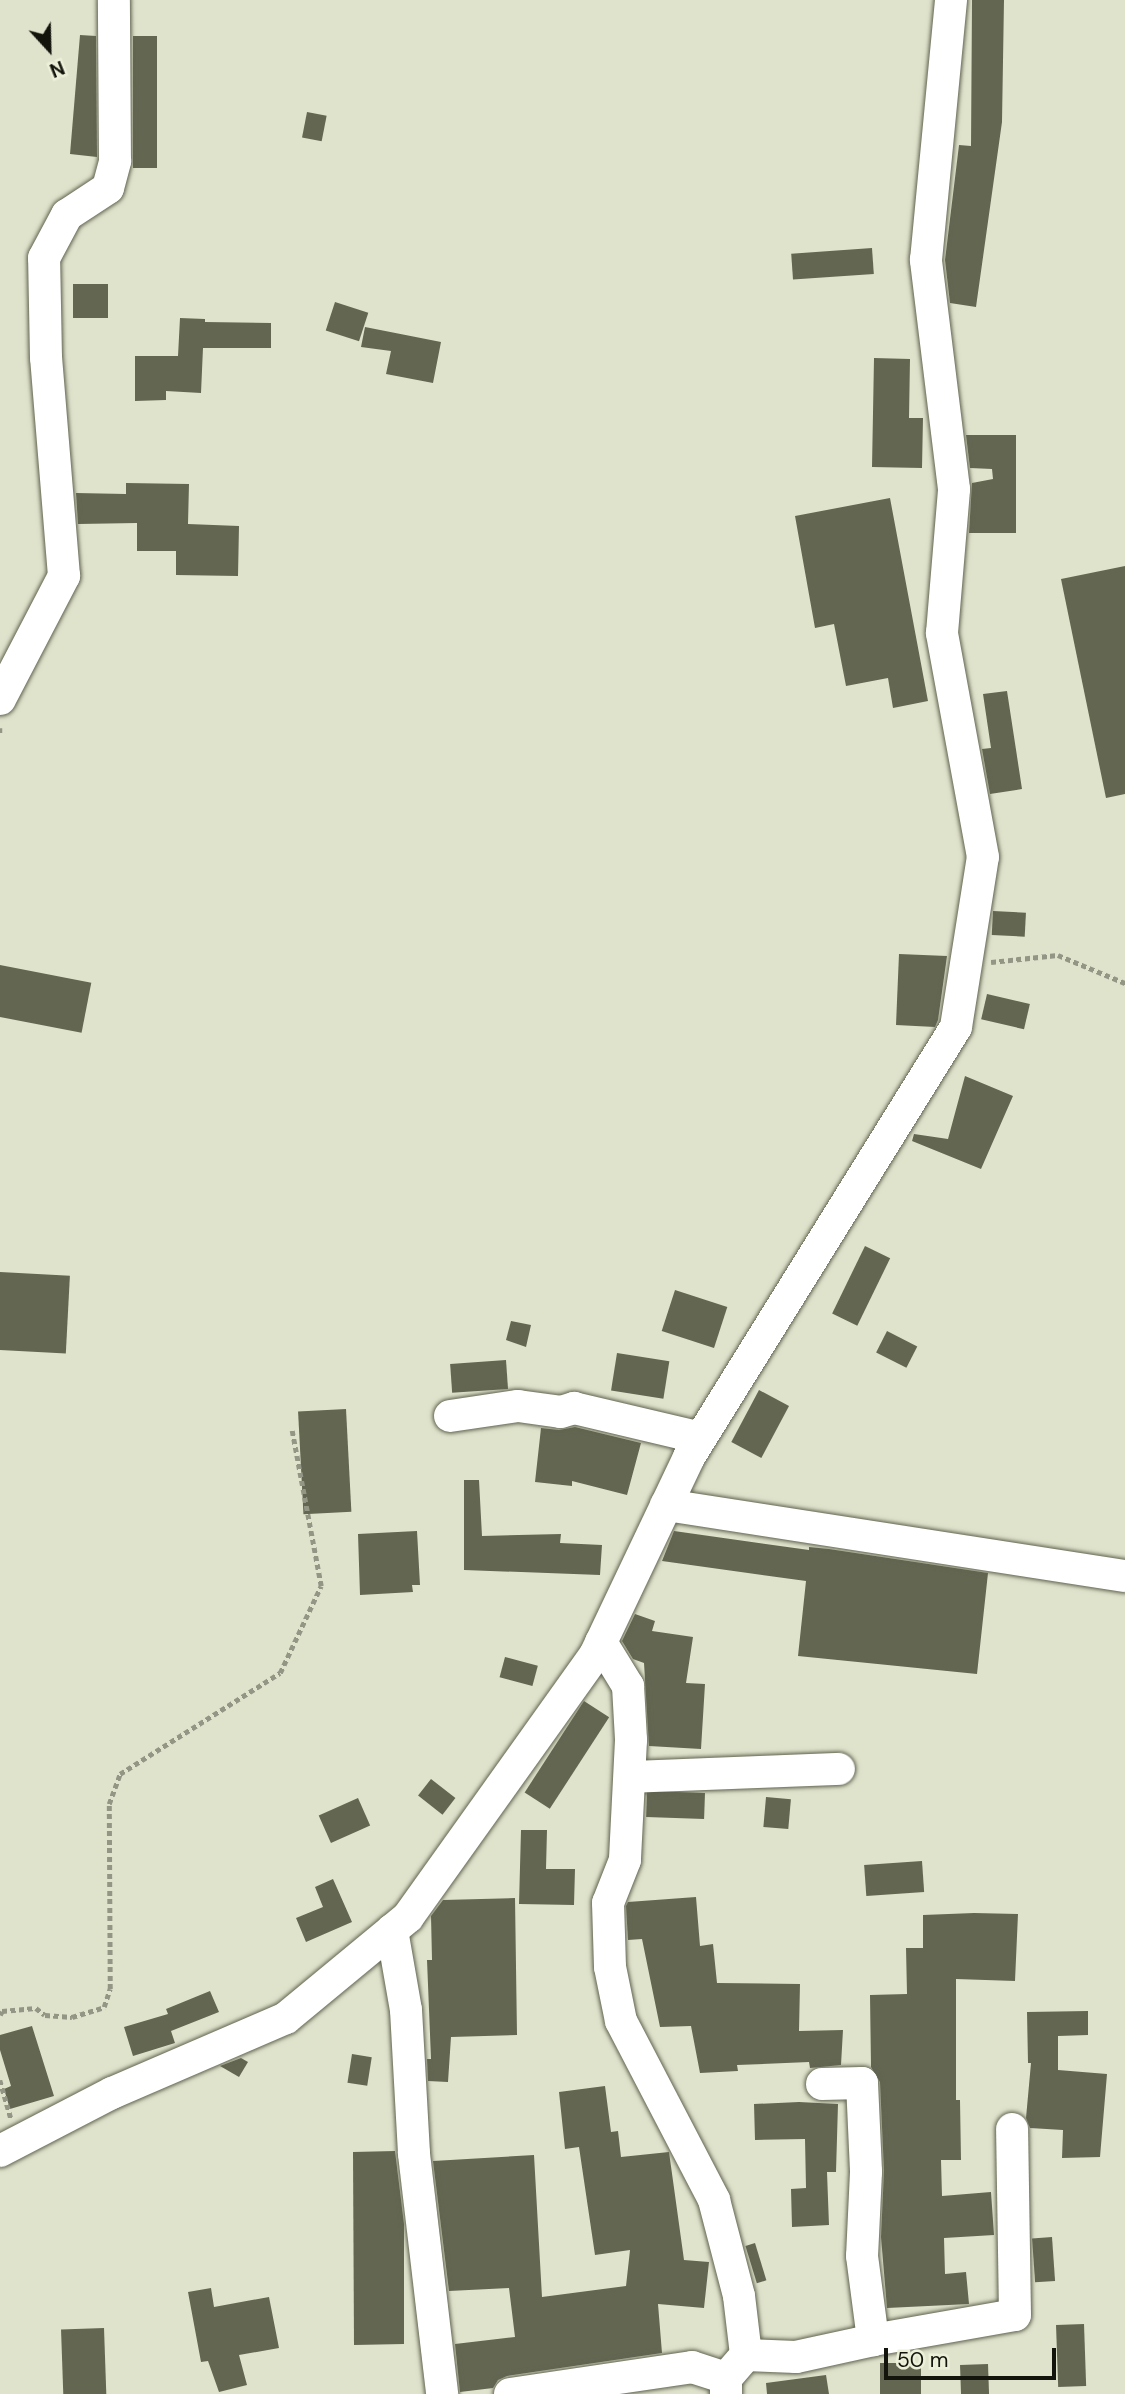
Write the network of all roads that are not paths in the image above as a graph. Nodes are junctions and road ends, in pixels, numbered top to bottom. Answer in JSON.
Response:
{"nodes":[{"id":1,"x":114,"y":0,"type":"edge"},
{"id":2,"x":951,"y":0,"type":"edge"},
{"id":3,"x":0,"y":699,"type":"edge"},
{"id":4,"x":450,"y":1416,"type":"dead end"},
{"id":5,"x":701,"y":1438,"type":"junction"},
{"id":6,"x":666,"y":1505,"type":"junction"},
{"id":7,"x":1125,"y":1576,"type":"edge"},
{"id":8,"x":601,"y":1642,"type":"junction"},
{"id":9,"x":839,"y":1769,"type":"dead end"},
{"id":10,"x":630,"y":1777,"type":"junction"},
{"id":11,"x":392,"y":1930,"type":"junction"},
{"id":12,"x":822,"y":2084,"type":"dead end"},
{"id":13,"x":1012,"y":2129,"type":"dead end"},
{"id":14,"x":0,"y":2151,"type":"edge"},
{"id":15,"x":873,"y":2340,"type":"junction"},
{"id":16,"x":733,"y":2376,"type":"edge"},
{"id":17,"x":442,"y":2394,"type":"edge"},
{"id":18,"x":510,"y":2394,"type":"edge"}],
"edges":[{"from":1,"to":3,"type":"street"},
{"from":2,"to":5,"type":"street"},
{"from":4,"to":5,"type":"street"},
{"from":5,"to":6,"type":"street"},
{"from":6,"to":7,"type":"street"},
{"from":6,"to":8,"type":"street"},
{"from":8,"to":10,"type":"street"},
{"from":8,"to":11,"type":"street"},
{"from":9,"to":10,"type":"street"},
{"from":10,"to":16,"type":"street"},
{"from":11,"to":14,"type":"street"},
{"from":11,"to":17,"type":"street"},
{"from":12,"to":15,"type":"street"},
{"from":13,"to":15,"type":"street"},
{"from":15,"to":16,"type":"street"},
{"from":16,"to":18,"type":"street"}]}
